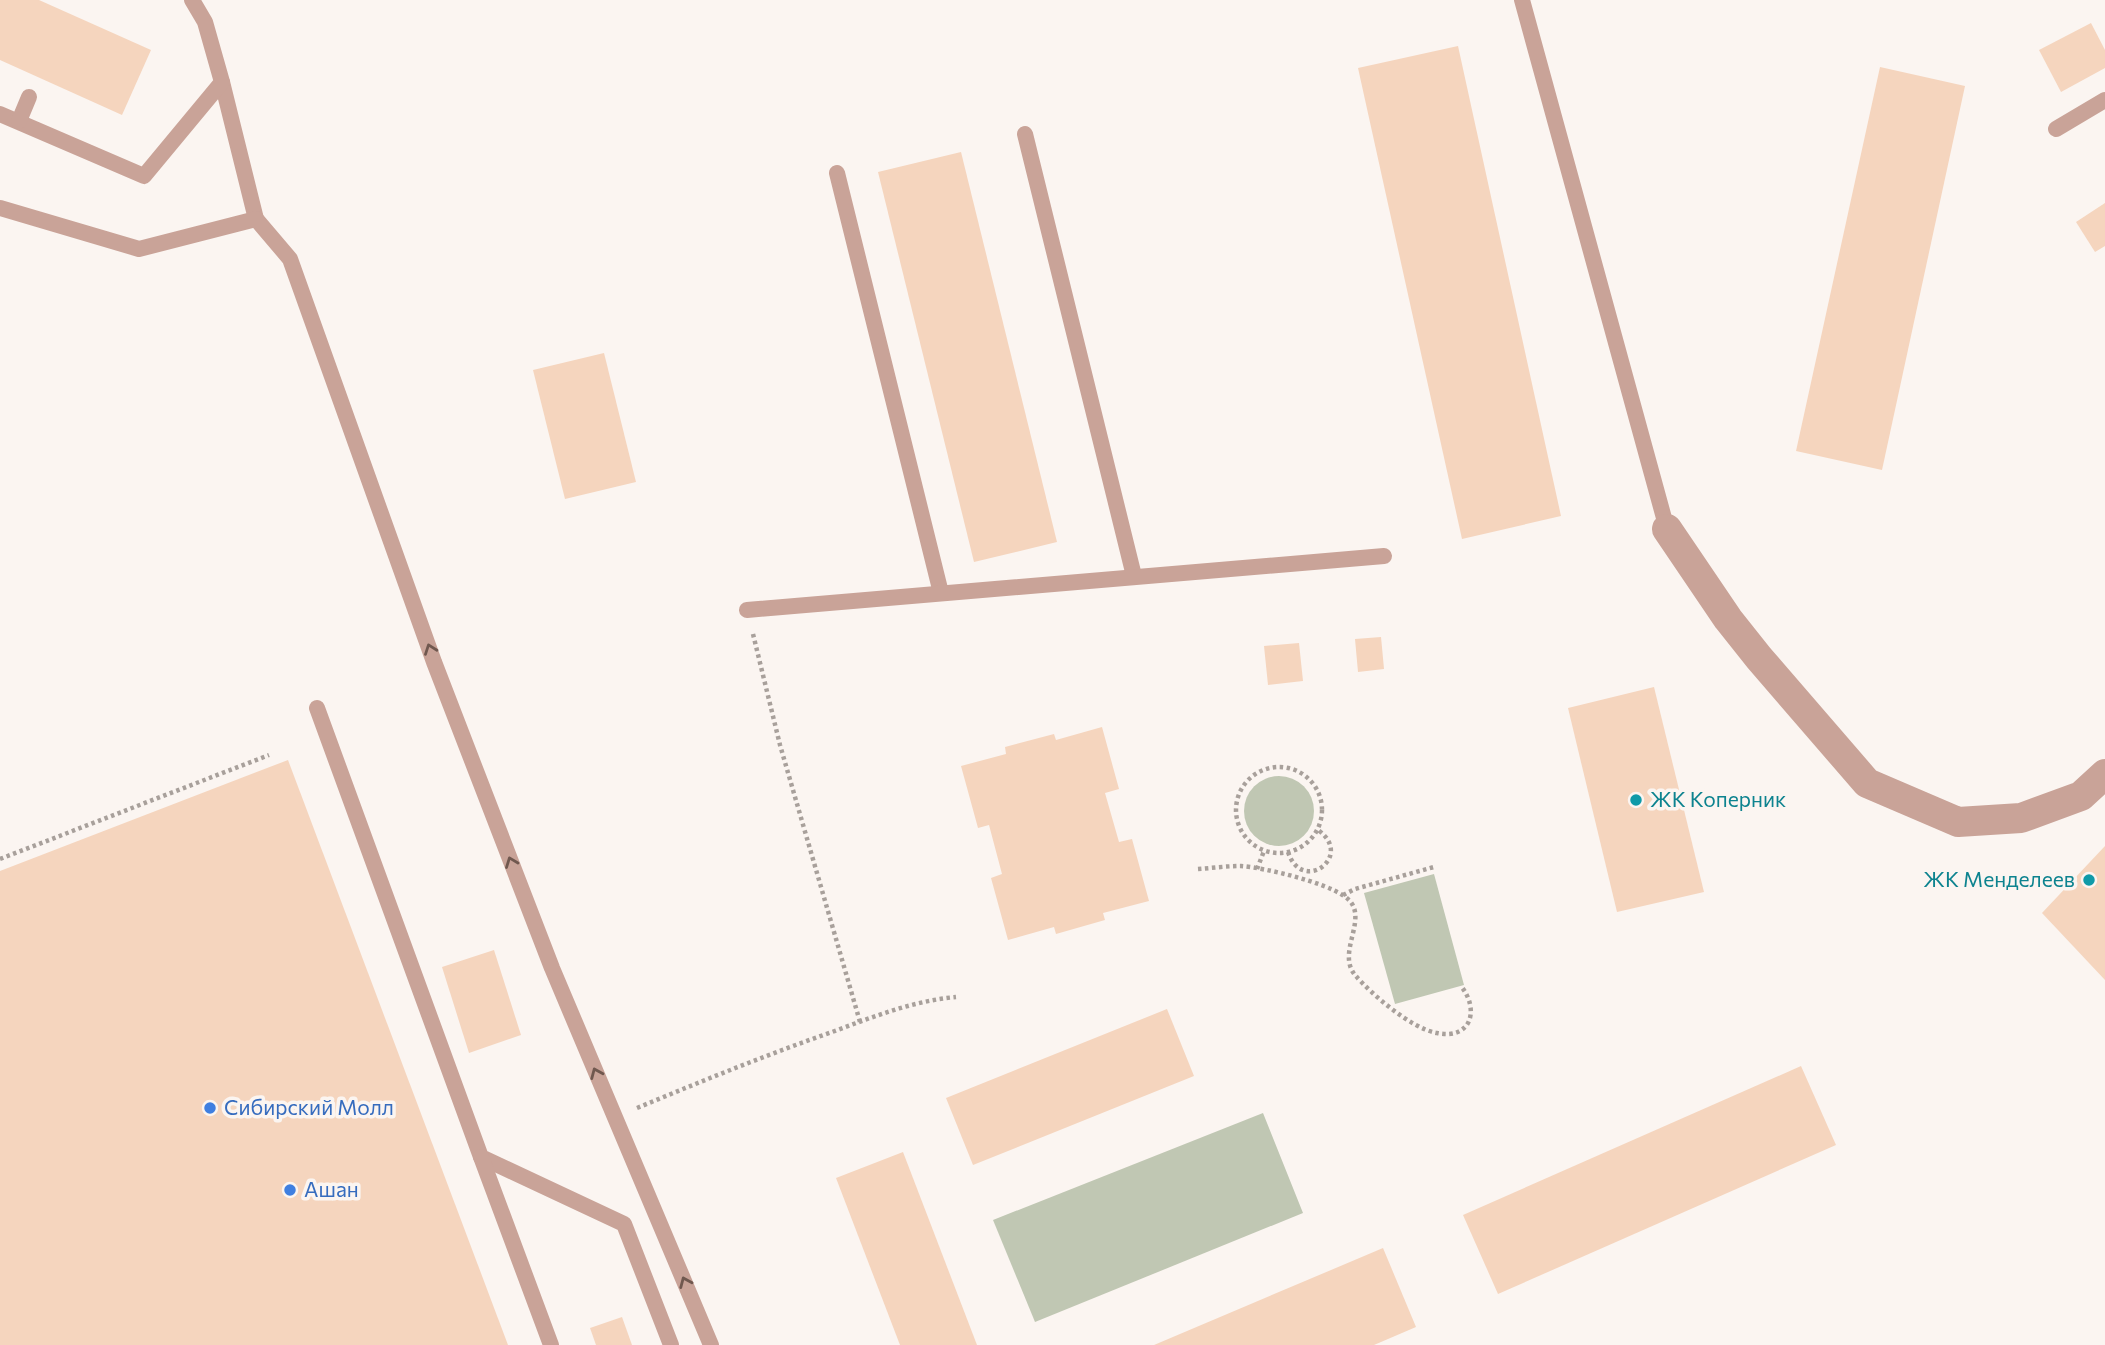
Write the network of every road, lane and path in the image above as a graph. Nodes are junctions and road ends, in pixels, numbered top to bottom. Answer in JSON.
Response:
{"nodes":[{"id":1,"x":192,"y":0,"type":"edge"},
{"id":2,"x":1522,"y":0,"type":"edge"},
{"id":3,"x":222,"y":82,"type":"junction"},
{"id":4,"x":29,"y":97,"type":"dead end"},
{"id":5,"x":2105,"y":100,"type":"edge"},
{"id":6,"x":0,"y":114,"type":"edge"},
{"id":7,"x":19,"y":121,"type":"junction"},
{"id":8,"x":2056,"y":129,"type":"dead end"},
{"id":9,"x":1025,"y":134,"type":"dead end"},
{"id":10,"x":837,"y":173,"type":"dead end"},
{"id":11,"x":0,"y":208,"type":"edge"},
{"id":12,"x":256,"y":219,"type":"junction"},
{"id":13,"x":1667,"y":528,"type":"joint"},
{"id":14,"x":1384,"y":556,"type":"dead end"},
{"id":15,"x":1134,"y":576,"type":"junction"},
{"id":16,"x":940,"y":593,"type":"junction"},
{"id":17,"x":747,"y":610,"type":"joint"},
{"id":18,"x":317,"y":708,"type":"dead end"},
{"id":19,"x":269,"y":755,"type":"dead end"},
{"id":20,"x":2105,"y":774,"type":"edge"},
{"id":21,"x":1318,"y":830,"type":"junction"},
{"id":22,"x":1264,"y":851,"type":"junction"},
{"id":23,"x":1288,"y":852,"type":"junction"},
{"id":24,"x":0,"y":859,"type":"edge"},
{"id":25,"x":1434,"y":867,"type":"dead end"},
{"id":26,"x":1198,"y":869,"type":"dead end"},
{"id":27,"x":1258,"y":869,"type":"junction"},
{"id":28,"x":1342,"y":895,"type":"junction"},
{"id":29,"x":1461,"y":986,"type":"dead end"},
{"id":30,"x":956,"y":997,"type":"dead end"},
{"id":31,"x":860,"y":1022,"type":"junction"},
{"id":32,"x":635,"y":1108,"type":"dead end"},
{"id":33,"x":481,"y":1157,"type":"junction"},
{"id":34,"x":551,"y":1345,"type":"edge"},
{"id":35,"x":671,"y":1345,"type":"edge"},
{"id":36,"x":711,"y":1345,"type":"edge"}],
"edges":[{"from":1,"to":3,"type":"lane"},
{"from":2,"to":13,"type":"lane"},
{"from":3,"to":7,"type":"lane"},
{"from":3,"to":12,"type":"lane"},
{"from":4,"to":7,"type":"lane"},
{"from":5,"to":8,"type":"lane"},
{"from":6,"to":7,"type":"lane"},
{"from":9,"to":15,"type":"lane"},
{"from":10,"to":16,"type":"lane"},
{"from":11,"to":12,"type":"lane"},
{"from":36,"to":12,"type":"lane","one_way":true},
{"from":13,"to":20,"type":"street"},
{"from":14,"to":15,"type":"lane"},
{"from":15,"to":16,"type":"lane"},
{"from":16,"to":17,"type":"lane"},
{"from":17,"to":31,"type":"path"},
{"from":18,"to":33,"type":"lane"},
{"from":19,"to":24,"type":"path"},
{"from":21,"to":22,"type":"path"},
{"from":21,"to":23,"type":"path"},
{"from":21,"to":23,"type":"path"},
{"from":22,"to":23,"type":"path"},
{"from":22,"to":27,"type":"path"},
{"from":25,"to":28,"type":"path"},
{"from":26,"to":27,"type":"path"},
{"from":27,"to":28,"type":"path"},
{"from":28,"to":29,"type":"path"},
{"from":30,"to":31,"type":"path"},
{"from":31,"to":32,"type":"path"},
{"from":33,"to":34,"type":"lane"},
{"from":33,"to":35,"type":"lane"}]}
